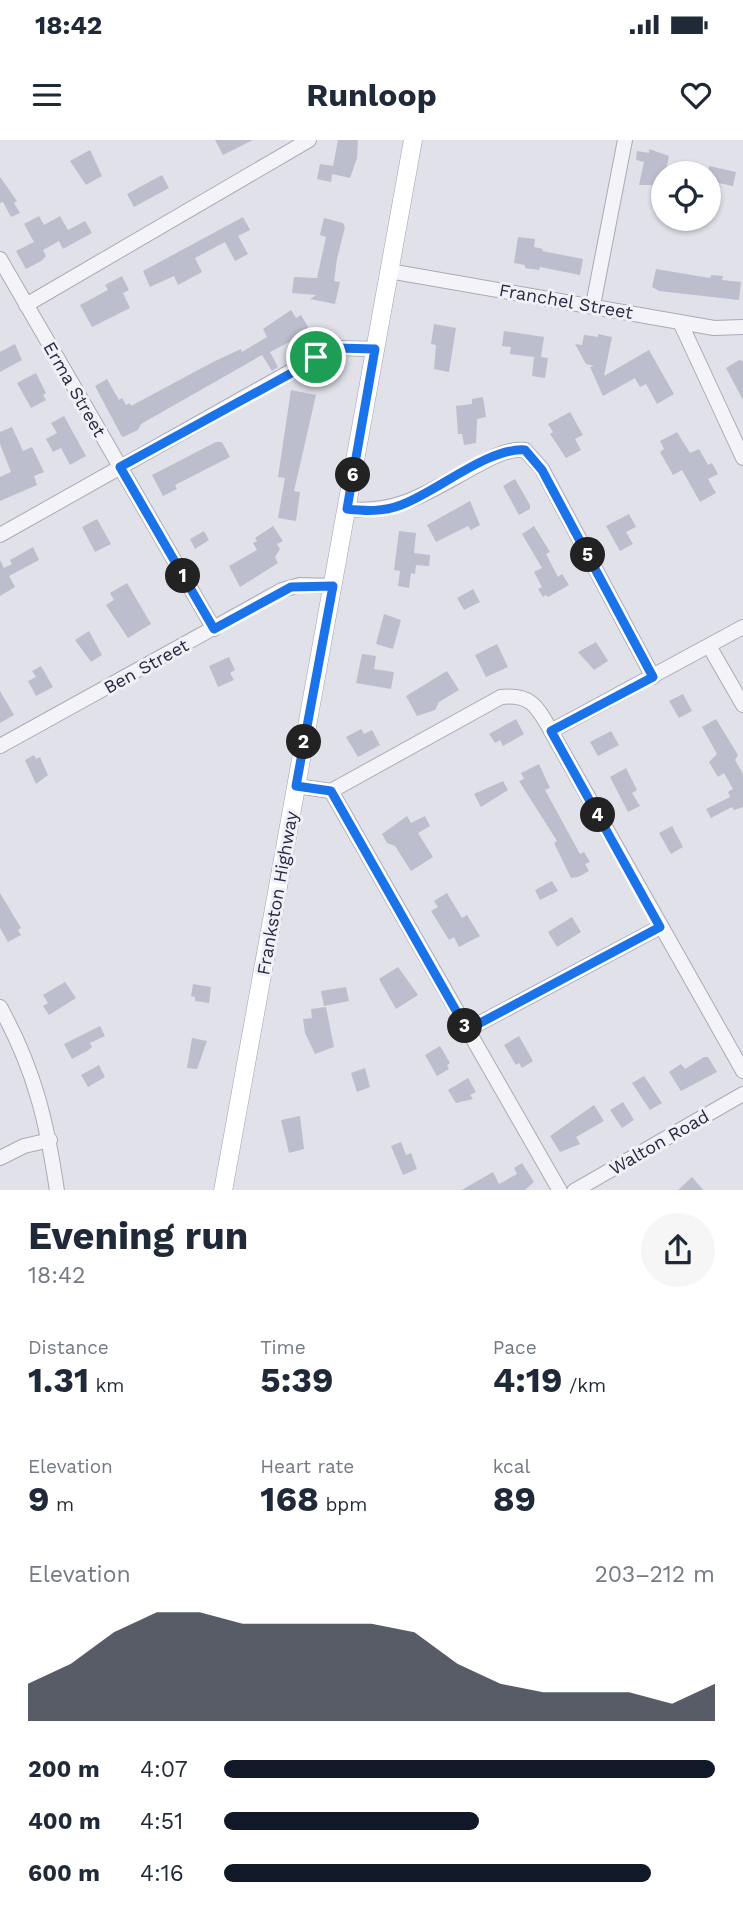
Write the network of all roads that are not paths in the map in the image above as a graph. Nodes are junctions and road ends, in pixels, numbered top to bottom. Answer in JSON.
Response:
{"nodes":[{"id":1,"x":309,"y":140,"type":"edge"},
{"id":2,"x":413,"y":140,"type":"edge"},
{"id":3,"x":625,"y":140,"type":"edge"},
{"id":4,"x":0,"y":259,"type":"edge"},
{"id":5,"x":389,"y":271,"type":"junction"},
{"id":6,"x":26,"y":304,"type":"junction"},
{"id":7,"x":593,"y":304,"type":"junction"},
{"id":8,"x":680,"y":322,"type":"junction"},
{"id":9,"x":743,"y":327,"type":"edge"},
{"id":10,"x":375,"y":349,"type":"junction"},
{"id":11,"x":743,"y":458,"type":"edge"},
{"id":12,"x":120,"y":467,"type":"junction"},
{"id":13,"x":347,"y":509,"type":"junction"},
{"id":14,"x":0,"y":535,"type":"edge"},
{"id":15,"x":333,"y":586,"type":"junction"},
{"id":16,"x":743,"y":627,"type":"edge"},
{"id":17,"x":214,"y":629,"type":"junction"},
{"id":18,"x":709,"y":646,"type":"junction"},
{"id":19,"x":653,"y":677,"type":"junction"},
{"id":20,"x":743,"y":705,"type":"edge"},
{"id":21,"x":551,"y":731,"type":"junction"},
{"id":22,"x":0,"y":746,"type":"edge"},
{"id":23,"x":296,"y":786,"type":"junction"},
{"id":24,"x":331,"y":791,"type":"junction"},
{"id":25,"x":660,"y":927,"type":"junction"},
{"id":26,"x":1,"y":1012,"type":"edge"},
{"id":27,"x":467,"y":1030,"type":"junction"},
{"id":28,"x":743,"y":1071,"type":"edge"},
{"id":29,"x":743,"y":1094,"type":"edge"},
{"id":30,"x":50,"y":1140,"type":"junction"},
{"id":31,"x":0,"y":1158,"type":"edge"},
{"id":32,"x":57,"y":1190,"type":"edge"},
{"id":33,"x":223,"y":1190,"type":"edge"},
{"id":34,"x":558,"y":1190,"type":"edge"},
{"id":35,"x":576,"y":1190,"type":"edge"}],
"edges":[{"from":1,"to":6,"type":"street"},
{"from":2,"to":5,"type":"main road","name":"Frankston Highway"},
{"from":3,"to":7,"type":"street"},
{"from":4,"to":6,"type":"street","name":"Erma Street"},
{"from":5,"to":7,"type":"street","name":"Franchel Street"},
{"from":5,"to":10,"type":"main road","name":"Frankston Highway"},
{"from":6,"to":12,"type":"street","name":"Erma Street"},
{"from":7,"to":8,"type":"street","name":"Franchel Street"},
{"from":8,"to":9,"type":"street","name":"Franchel Street"},
{"from":8,"to":11,"type":"street"},
{"from":10,"to":12,"type":"street"},
{"from":10,"to":13,"type":"main road","name":"Frankston Highway"},
{"from":12,"to":14,"type":"street"},
{"from":12,"to":17,"type":"street","name":"Erma Street"},
{"from":13,"to":15,"type":"main road","name":"Frankston Highway"},
{"from":13,"to":19,"type":"street"},
{"from":15,"to":17,"type":"street","name":"Ben Street"},
{"from":15,"to":23,"type":"main road","name":"Frankston Highway"},
{"from":16,"to":18,"type":"street"},
{"from":17,"to":22,"type":"street","name":"Ben Street"},
{"from":18,"to":19,"type":"street"},
{"from":18,"to":20,"type":"street"},
{"from":19,"to":21,"type":"street"},
{"from":21,"to":24,"type":"street"},
{"from":21,"to":25,"type":"street"},
{"from":23,"to":24,"type":"street"},
{"from":23,"to":33,"type":"main road","name":"Frankston Highway"},
{"from":24,"to":27,"type":"street"},
{"from":25,"to":27,"type":"street"},
{"from":25,"to":28,"type":"street"},
{"from":26,"to":30,"type":"street"},
{"from":27,"to":34,"type":"street"},
{"from":29,"to":35,"type":"street","name":"Walton Road"},
{"from":30,"to":31,"type":"street"},
{"from":30,"to":32,"type":"street"}]}
